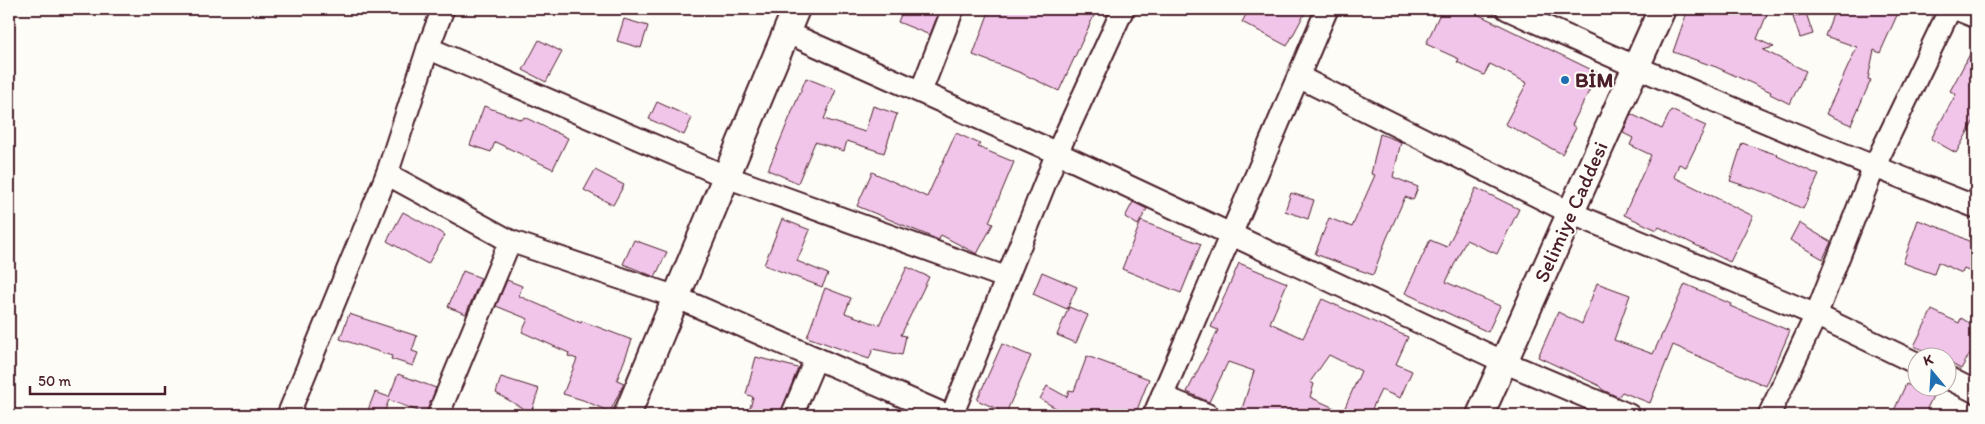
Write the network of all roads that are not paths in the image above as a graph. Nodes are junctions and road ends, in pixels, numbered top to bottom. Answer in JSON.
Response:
{"nodes":[{"id":1,"x":443,"y":9,"type":"edge"},
{"id":2,"x":953,"y":9,"type":"edge"},
{"id":3,"x":1123,"y":9,"type":"edge"},
{"id":4,"x":1327,"y":9,"type":"edge"},
{"id":5,"x":1507,"y":9,"type":"edge"},
{"id":6,"x":1662,"y":9,"type":"edge"},
{"id":7,"x":1950,"y":9,"type":"edge"},
{"id":8,"x":1956,"y":9,"type":"edge"},
{"id":9,"x":1976,"y":18,"type":"edge"},
{"id":10,"x":791,"y":20,"type":"edge"},
{"id":11,"x":428,"y":48,"type":"junction"},
{"id":12,"x":1635,"y":68,"type":"junction"},
{"id":13,"x":1298,"y":76,"type":"junction"},
{"id":14,"x":921,"y":91,"type":"junction"},
{"id":15,"x":1057,"y":153,"type":"junction"},
{"id":16,"x":1874,"y":167,"type":"junction"},
{"id":17,"x":387,"y":174,"type":"junction"},
{"id":18,"x":727,"y":177,"type":"junction"},
{"id":19,"x":1976,"y":207,"type":"edge"},
{"id":20,"x":1571,"y":213,"type":"junction"},
{"id":21,"x":1232,"y":234,"type":"junction"},
{"id":22,"x":510,"y":241,"type":"junction"},
{"id":23,"x":1007,"y":278,"type":"junction"},
{"id":24,"x":676,"y":297,"type":"junction"},
{"id":25,"x":1816,"y":315,"type":"junction"},
{"id":26,"x":816,"y":358,"type":"junction"},
{"id":27,"x":1908,"y":359,"type":"edge"},
{"id":28,"x":1504,"y":362,"type":"junction"},
{"id":29,"x":1958,"y":383,"type":"edge"},
{"id":30,"x":1976,"y":392,"type":"edge"},
{"id":31,"x":1158,"y":406,"type":"edge"},
{"id":32,"x":288,"y":415,"type":"edge"},
{"id":33,"x":438,"y":415,"type":"edge"},
{"id":34,"x":627,"y":415,"type":"edge"},
{"id":35,"x":792,"y":415,"type":"edge"},
{"id":36,"x":946,"y":415,"type":"edge"},
{"id":37,"x":952,"y":415,"type":"edge"},
{"id":38,"x":1208,"y":415,"type":"edge"},
{"id":39,"x":1480,"y":415,"type":"edge"},
{"id":40,"x":1629,"y":415,"type":"edge"},
{"id":41,"x":1769,"y":415,"type":"edge"}],
"edges":[{"from":1,"to":11,"type":"street"},
{"from":2,"to":14,"type":"street"},
{"from":3,"to":15,"type":"street"},
{"from":4,"to":13,"type":"street"},
{"from":5,"to":12,"type":"street"},
{"from":6,"to":12,"type":"street","name":"Selimiye Caddesi"},
{"from":7,"to":16,"type":"street"},
{"from":8,"to":9,"type":"street"},
{"from":10,"to":14,"type":"street"},
{"from":10,"to":18,"type":"street"},
{"from":11,"to":17,"type":"street"},
{"from":11,"to":18,"type":"street"},
{"from":12,"to":16,"type":"street"},
{"from":12,"to":20,"type":"street","name":"Selimiye Caddesi"},
{"from":13,"to":20,"type":"street"},
{"from":13,"to":21,"type":"street"},
{"from":14,"to":15,"type":"street"},
{"from":15,"to":21,"type":"street"},
{"from":15,"to":23,"type":"street"},
{"from":16,"to":19,"type":"street"},
{"from":16,"to":25,"type":"street"},
{"from":17,"to":22,"type":"street"},
{"from":17,"to":32,"type":"street"},
{"from":18,"to":23,"type":"street"},
{"from":18,"to":24,"type":"street"},
{"from":20,"to":25,"type":"street"},
{"from":20,"to":28,"type":"street","name":"Selimiye Caddesi"},
{"from":21,"to":28,"type":"street"},
{"from":21,"to":31,"type":"street"},
{"from":22,"to":24,"type":"street"},
{"from":22,"to":33,"type":"street"},
{"from":23,"to":37,"type":"street"},
{"from":24,"to":26,"type":"street"},
{"from":24,"to":34,"type":"street"},
{"from":25,"to":27,"type":"street"},
{"from":25,"to":41,"type":"street"},
{"from":26,"to":35,"type":"street"},
{"from":26,"to":36,"type":"street"},
{"from":28,"to":39,"type":"street","name":"Selimiye Caddesi"},
{"from":28,"to":40,"type":"street"},
{"from":29,"to":30,"type":"street"},
{"from":31,"to":38,"type":"street"}]}
